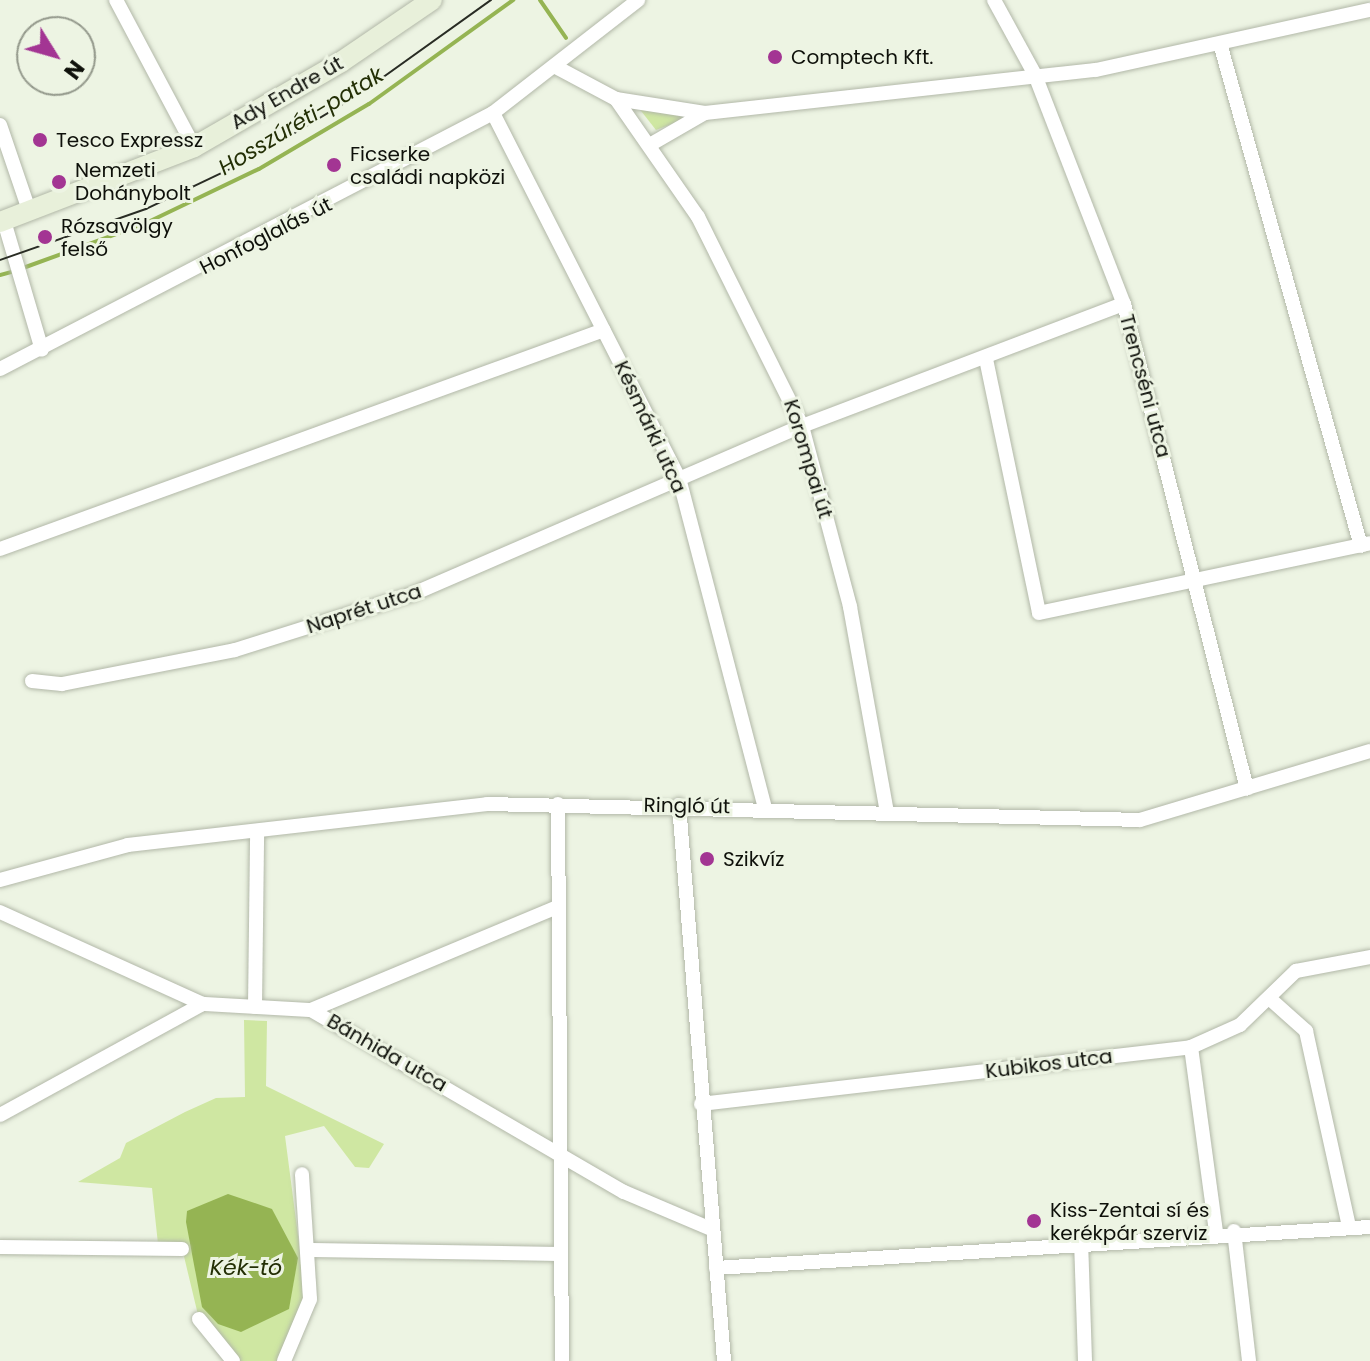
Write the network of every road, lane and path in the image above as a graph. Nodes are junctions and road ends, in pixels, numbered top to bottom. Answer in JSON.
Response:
{"nodes":[{"id":1,"x":116,"y":0,"type":"edge"},
{"id":2,"x":638,"y":0,"type":"edge"},
{"id":3,"x":994,"y":0,"type":"edge"},
{"id":4,"x":424,"y":2,"type":"edge"},
{"id":5,"x":1370,"y":10,"type":"edge"},
{"id":6,"x":1221,"y":47,"type":"junction"},
{"id":7,"x":556,"y":67,"type":"junction"},
{"id":8,"x":1035,"y":75,"type":"junction"},
{"id":9,"x":616,"y":99,"type":"junction"},
{"id":10,"x":493,"y":113,"type":"junction"},
{"id":11,"x":705,"y":113,"type":"junction"},
{"id":12,"x":0,"y":125,"type":"edge"},
{"id":13,"x":653,"y":143,"type":"junction"},
{"id":14,"x":194,"y":147,"type":"junction"},
{"id":15,"x":30,"y":213,"type":"junction"},
{"id":16,"x":2,"y":222,"type":"edge"},
{"id":17,"x":1124,"y":304,"type":"junction"},
{"id":18,"x":604,"y":330,"type":"junction"},
{"id":19,"x":42,"y":350,"type":"junction"},
{"id":20,"x":986,"y":359,"type":"junction"},
{"id":21,"x":0,"y":369,"type":"edge"},
{"id":22,"x":802,"y":426,"type":"junction"},
{"id":23,"x":679,"y":478,"type":"junction"},
{"id":24,"x":1366,"y":545,"type":"edge"},
{"id":25,"x":0,"y":549,"type":"edge"},
{"id":26,"x":1198,"y":583,"type":"junction"},
{"id":27,"x":32,"y":681,"type":"dead end"},
{"id":28,"x":1370,"y":751,"type":"edge"},
{"id":29,"x":1247,"y":789,"type":"junction"},
{"id":30,"x":558,"y":804,"type":"junction"},
{"id":31,"x":679,"y":805,"type":"junction"},
{"id":32,"x":765,"y":808,"type":"junction"},
{"id":33,"x":887,"y":812,"type":"junction"},
{"id":34,"x":257,"y":831,"type":"junction"},
{"id":35,"x":0,"y":880,"type":"edge"},
{"id":36,"x":555,"y":908,"type":"junction"},
{"id":37,"x":0,"y":912,"type":"edge"},
{"id":38,"x":1370,"y":957,"type":"edge"},
{"id":39,"x":1269,"y":998,"type":"junction"},
{"id":40,"x":203,"y":1004,"type":"junction"},
{"id":41,"x":255,"y":1007,"type":"junction"},
{"id":42,"x":311,"y":1010,"type":"junction"},
{"id":43,"x":1191,"y":1047,"type":"junction"},
{"id":44,"x":701,"y":1104,"type":"junction"},
{"id":45,"x":0,"y":1115,"type":"edge"},
{"id":46,"x":558,"y":1150,"type":"junction"},
{"id":47,"x":302,"y":1174,"type":"dead end"},
{"id":48,"x":1349,"y":1227,"type":"junction"},
{"id":49,"x":1370,"y":1227,"type":"edge"},
{"id":50,"x":711,"y":1229,"type":"junction"},
{"id":51,"x":1216,"y":1231,"type":"junction"},
{"id":52,"x":1234,"y":1231,"type":"junction"},
{"id":53,"x":1081,"y":1240,"type":"junction"},
{"id":54,"x":0,"y":1247,"type":"edge"},
{"id":55,"x":182,"y":1249,"type":"dead end"},
{"id":56,"x":312,"y":1250,"type":"junction"},
{"id":57,"x":559,"y":1254,"type":"junction"},
{"id":58,"x":716,"y":1268,"type":"junction"},
{"id":59,"x":199,"y":1319,"type":"dead end"},
{"id":60,"x":233,"y":1361,"type":"edge"},
{"id":61,"x":284,"y":1361,"type":"edge"},
{"id":62,"x":562,"y":1361,"type":"edge"},
{"id":63,"x":724,"y":1361,"type":"edge"},
{"id":64,"x":1085,"y":1361,"type":"edge"},
{"id":65,"x":1249,"y":1361,"type":"edge"}],
"edges":[{"from":1,"to":14,"type":"street"},
{"from":2,"to":7,"type":"street","name":"Honfoglalás út"},
{"from":3,"to":8,"type":"street","name":"Trencséni utca"},
{"from":4,"to":14,"type":"street","name":"Ady Endre út"},
{"from":5,"to":6,"type":"street"},
{"from":6,"to":8,"type":"street"},
{"from":6,"to":24,"type":"street"},
{"from":7,"to":9,"type":"street"},
{"from":7,"to":10,"type":"street","name":"Honfoglalás út"},
{"from":8,"to":11,"type":"street"},
{"from":8,"to":17,"type":"street","name":"Trencséni utca"},
{"from":9,"to":11,"type":"street"},
{"from":9,"to":13,"type":"street","name":"Korompai út"},
{"from":10,"to":18,"type":"street","name":"Késmárki utca"},
{"from":10,"to":19,"type":"street","name":"Honfoglalás út"},
{"from":11,"to":13,"type":"street"},
{"from":12,"to":15,"type":"street"},
{"from":13,"to":22,"type":"street","name":"Korompai út"},
{"from":14,"to":15,"type":"street","name":"Ady Endre út"},
{"from":15,"to":16,"type":"street","name":"Ady Endre út"},
{"from":16,"to":19,"type":"street"},
{"from":17,"to":20,"type":"street","name":"Naprét utca"},
{"from":17,"to":26,"type":"street","name":"Trencséni utca"},
{"from":18,"to":23,"type":"street","name":"Késmárki utca"},
{"from":18,"to":25,"type":"street"},
{"from":19,"to":21,"type":"street","name":"Honfoglalás út"},
{"from":20,"to":22,"type":"street","name":"Naprét utca"},
{"from":20,"to":26,"type":"street"},
{"from":22,"to":23,"type":"street","name":"Naprét utca"},
{"from":22,"to":33,"type":"street","name":"Korompai út"},
{"from":23,"to":27,"type":"street","name":"Naprét utca"},
{"from":23,"to":32,"type":"street","name":"Késmárki utca"},
{"from":24,"to":26,"type":"street"},
{"from":26,"to":29,"type":"street","name":"Trencséni utca"},
{"from":28,"to":29,"type":"street","name":"Ringló út"},
{"from":29,"to":33,"type":"street","name":"Ringló út"},
{"from":30,"to":31,"type":"street","name":"Ringló út"},
{"from":30,"to":34,"type":"street","name":"Ringló út"},
{"from":30,"to":36,"type":"street"},
{"from":31,"to":32,"type":"street","name":"Ringló út"},
{"from":31,"to":44,"type":"street"},
{"from":32,"to":33,"type":"street","name":"Ringló út"},
{"from":34,"to":35,"type":"street","name":"Ringló út"},
{"from":34,"to":41,"type":"street"},
{"from":36,"to":42,"type":"street"},
{"from":36,"to":46,"type":"street"},
{"from":37,"to":40,"type":"street","name":"Bánhida utca"},
{"from":38,"to":39,"type":"street","name":"Kubikos utca"},
{"from":39,"to":43,"type":"street","name":"Kubikos utca"},
{"from":39,"to":48,"type":"street"},
{"from":40,"to":41,"type":"street","name":"Bánhida utca"},
{"from":40,"to":45,"type":"street"},
{"from":41,"to":42,"type":"street","name":"Bánhida utca"},
{"from":42,"to":46,"type":"street","name":"Bánhida utca"},
{"from":43,"to":44,"type":"street","name":"Kubikos utca"},
{"from":43,"to":51,"type":"street"},
{"from":44,"to":50,"type":"street"},
{"from":46,"to":50,"type":"street","name":"Bánhida utca"},
{"from":46,"to":57,"type":"street"},
{"from":47,"to":56,"type":"street"},
{"from":48,"to":49,"type":"street"},
{"from":48,"to":52,"type":"street"},
{"from":50,"to":58,"type":"street"},
{"from":51,"to":52,"type":"street"},
{"from":51,"to":53,"type":"street"},
{"from":52,"to":65,"type":"street"},
{"from":53,"to":58,"type":"street"},
{"from":53,"to":64,"type":"street"},
{"from":54,"to":55,"type":"street"},
{"from":56,"to":57,"type":"street"},
{"from":56,"to":61,"type":"street"},
{"from":57,"to":62,"type":"street"},
{"from":58,"to":63,"type":"street"},
{"from":59,"to":60,"type":"street"}]}
